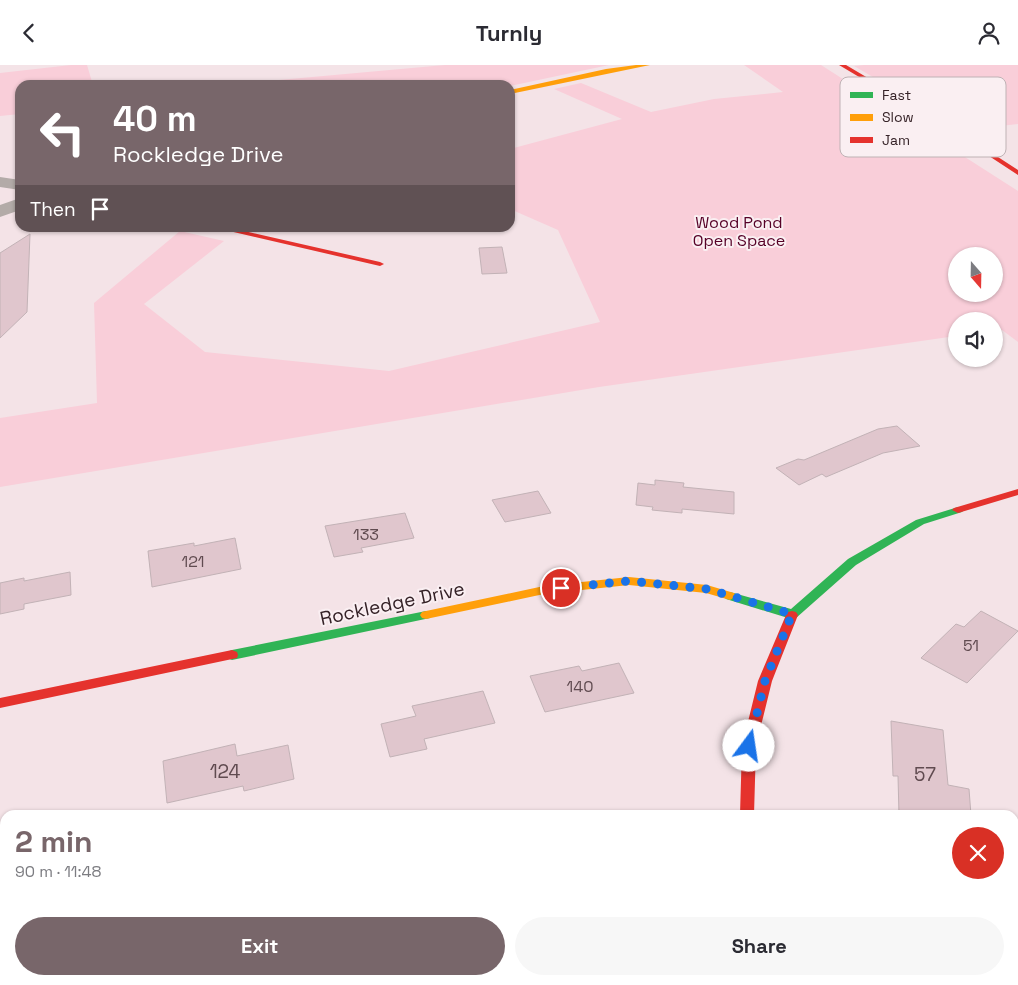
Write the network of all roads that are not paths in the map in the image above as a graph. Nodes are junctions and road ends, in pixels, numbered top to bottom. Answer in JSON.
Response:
{"nodes":[{"id":1,"x":647,"y":65,"type":"edge"},
{"id":2,"x":842,"y":65,"type":"edge"},
{"id":3,"x":862,"y":77,"type":"edge"},
{"id":4,"x":515,"y":91,"type":"edge"},
{"id":5,"x":994,"y":157,"type":"edge"},
{"id":6,"x":1018,"y":173,"type":"edge"},
{"id":7,"x":0,"y":182,"type":"edge"},
{"id":8,"x":15,"y":184,"type":"edge"},
{"id":9,"x":15,"y":205,"type":"edge"},
{"id":10,"x":0,"y":212,"type":"edge"},
{"id":11,"x":237,"y":232,"type":"edge"},
{"id":12,"x":380,"y":264,"type":"dead end"},
{"id":13,"x":1018,"y":492,"type":"edge"},
{"id":14,"x":792,"y":614,"type":"junction"},
{"id":15,"x":0,"y":703,"type":"edge"},
{"id":16,"x":747,"y":810,"type":"edge"}],
"edges":[{"from":1,"to":4,"type":"street"},
{"from":2,"to":3,"type":"street"},
{"from":5,"to":6,"type":"street"},
{"from":7,"to":8,"type":"street"},
{"from":9,"to":10,"type":"street"},
{"from":11,"to":12,"type":"street"},
{"from":13,"to":14,"type":"street"},
{"from":14,"to":15,"type":"street","name":"Rockledge Drive"},
{"from":14,"to":16,"type":"street"}]}
